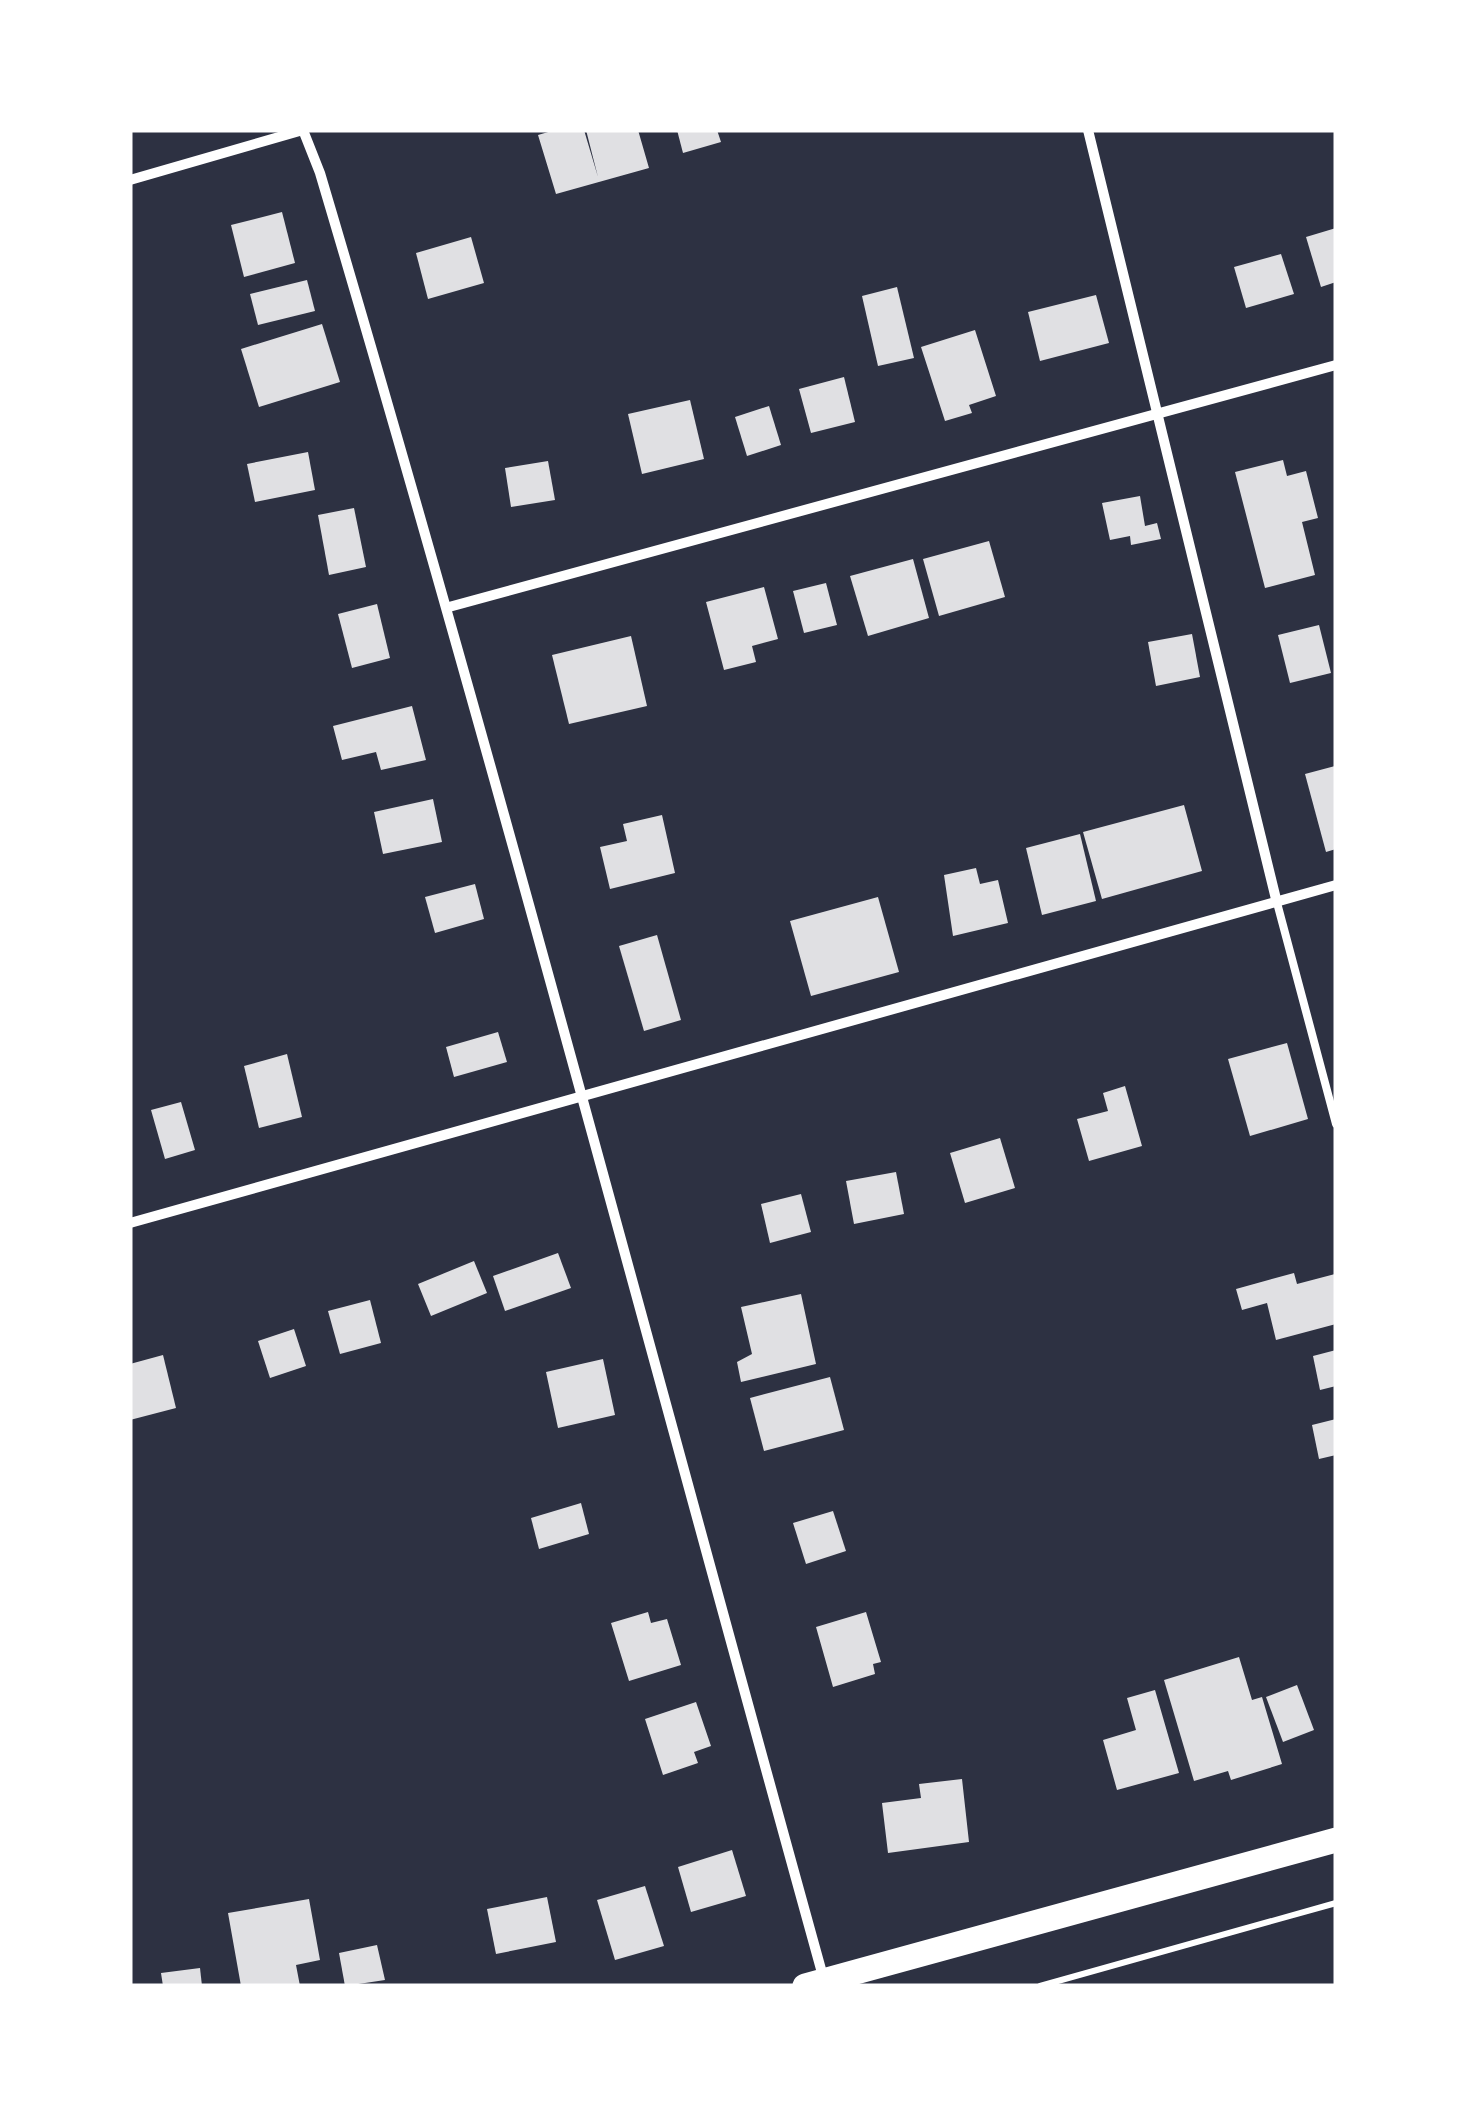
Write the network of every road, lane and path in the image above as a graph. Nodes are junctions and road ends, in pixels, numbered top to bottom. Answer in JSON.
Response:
{"nodes":[{"id":1,"x":303,"y":130,"type":"edge"},
{"id":2,"x":1088,"y":130,"type":"edge"},
{"id":3,"x":130,"y":180,"type":"edge"},
{"id":4,"x":1336,"y":365,"type":"edge"},
{"id":5,"x":1158,"y":414,"type":"junction"},
{"id":6,"x":449,"y":607,"type":"junction"},
{"id":7,"x":1336,"y":885,"type":"edge"},
{"id":8,"x":1276,"y":899,"type":"junction"},
{"id":9,"x":578,"y":1095,"type":"junction"},
{"id":10,"x":1336,"y":1124,"type":"edge"},
{"id":11,"x":130,"y":1223,"type":"edge"},
{"id":12,"x":1336,"y":1840,"type":"edge"},
{"id":13,"x":1336,"y":1903,"type":"edge"},
{"id":14,"x":815,"y":1983,"type":"edge"},
{"id":15,"x":1040,"y":1986,"type":"edge"}],
"edges":[{"from":1,"to":3,"type":"street"},
{"from":1,"to":6,"type":"street"},
{"from":2,"to":5,"type":"street"},
{"from":4,"to":5,"type":"street"},
{"from":5,"to":6,"type":"street"},
{"from":5,"to":8,"type":"street"},
{"from":6,"to":9,"type":"street"},
{"from":7,"to":8,"type":"street"},
{"from":8,"to":9,"type":"street"},
{"from":8,"to":10,"type":"lane"},
{"from":9,"to":11,"type":"street"},
{"from":9,"to":14,"type":"street"},
{"from":12,"to":14,"type":"main road"},
{"from":13,"to":15,"type":"path"}]}
